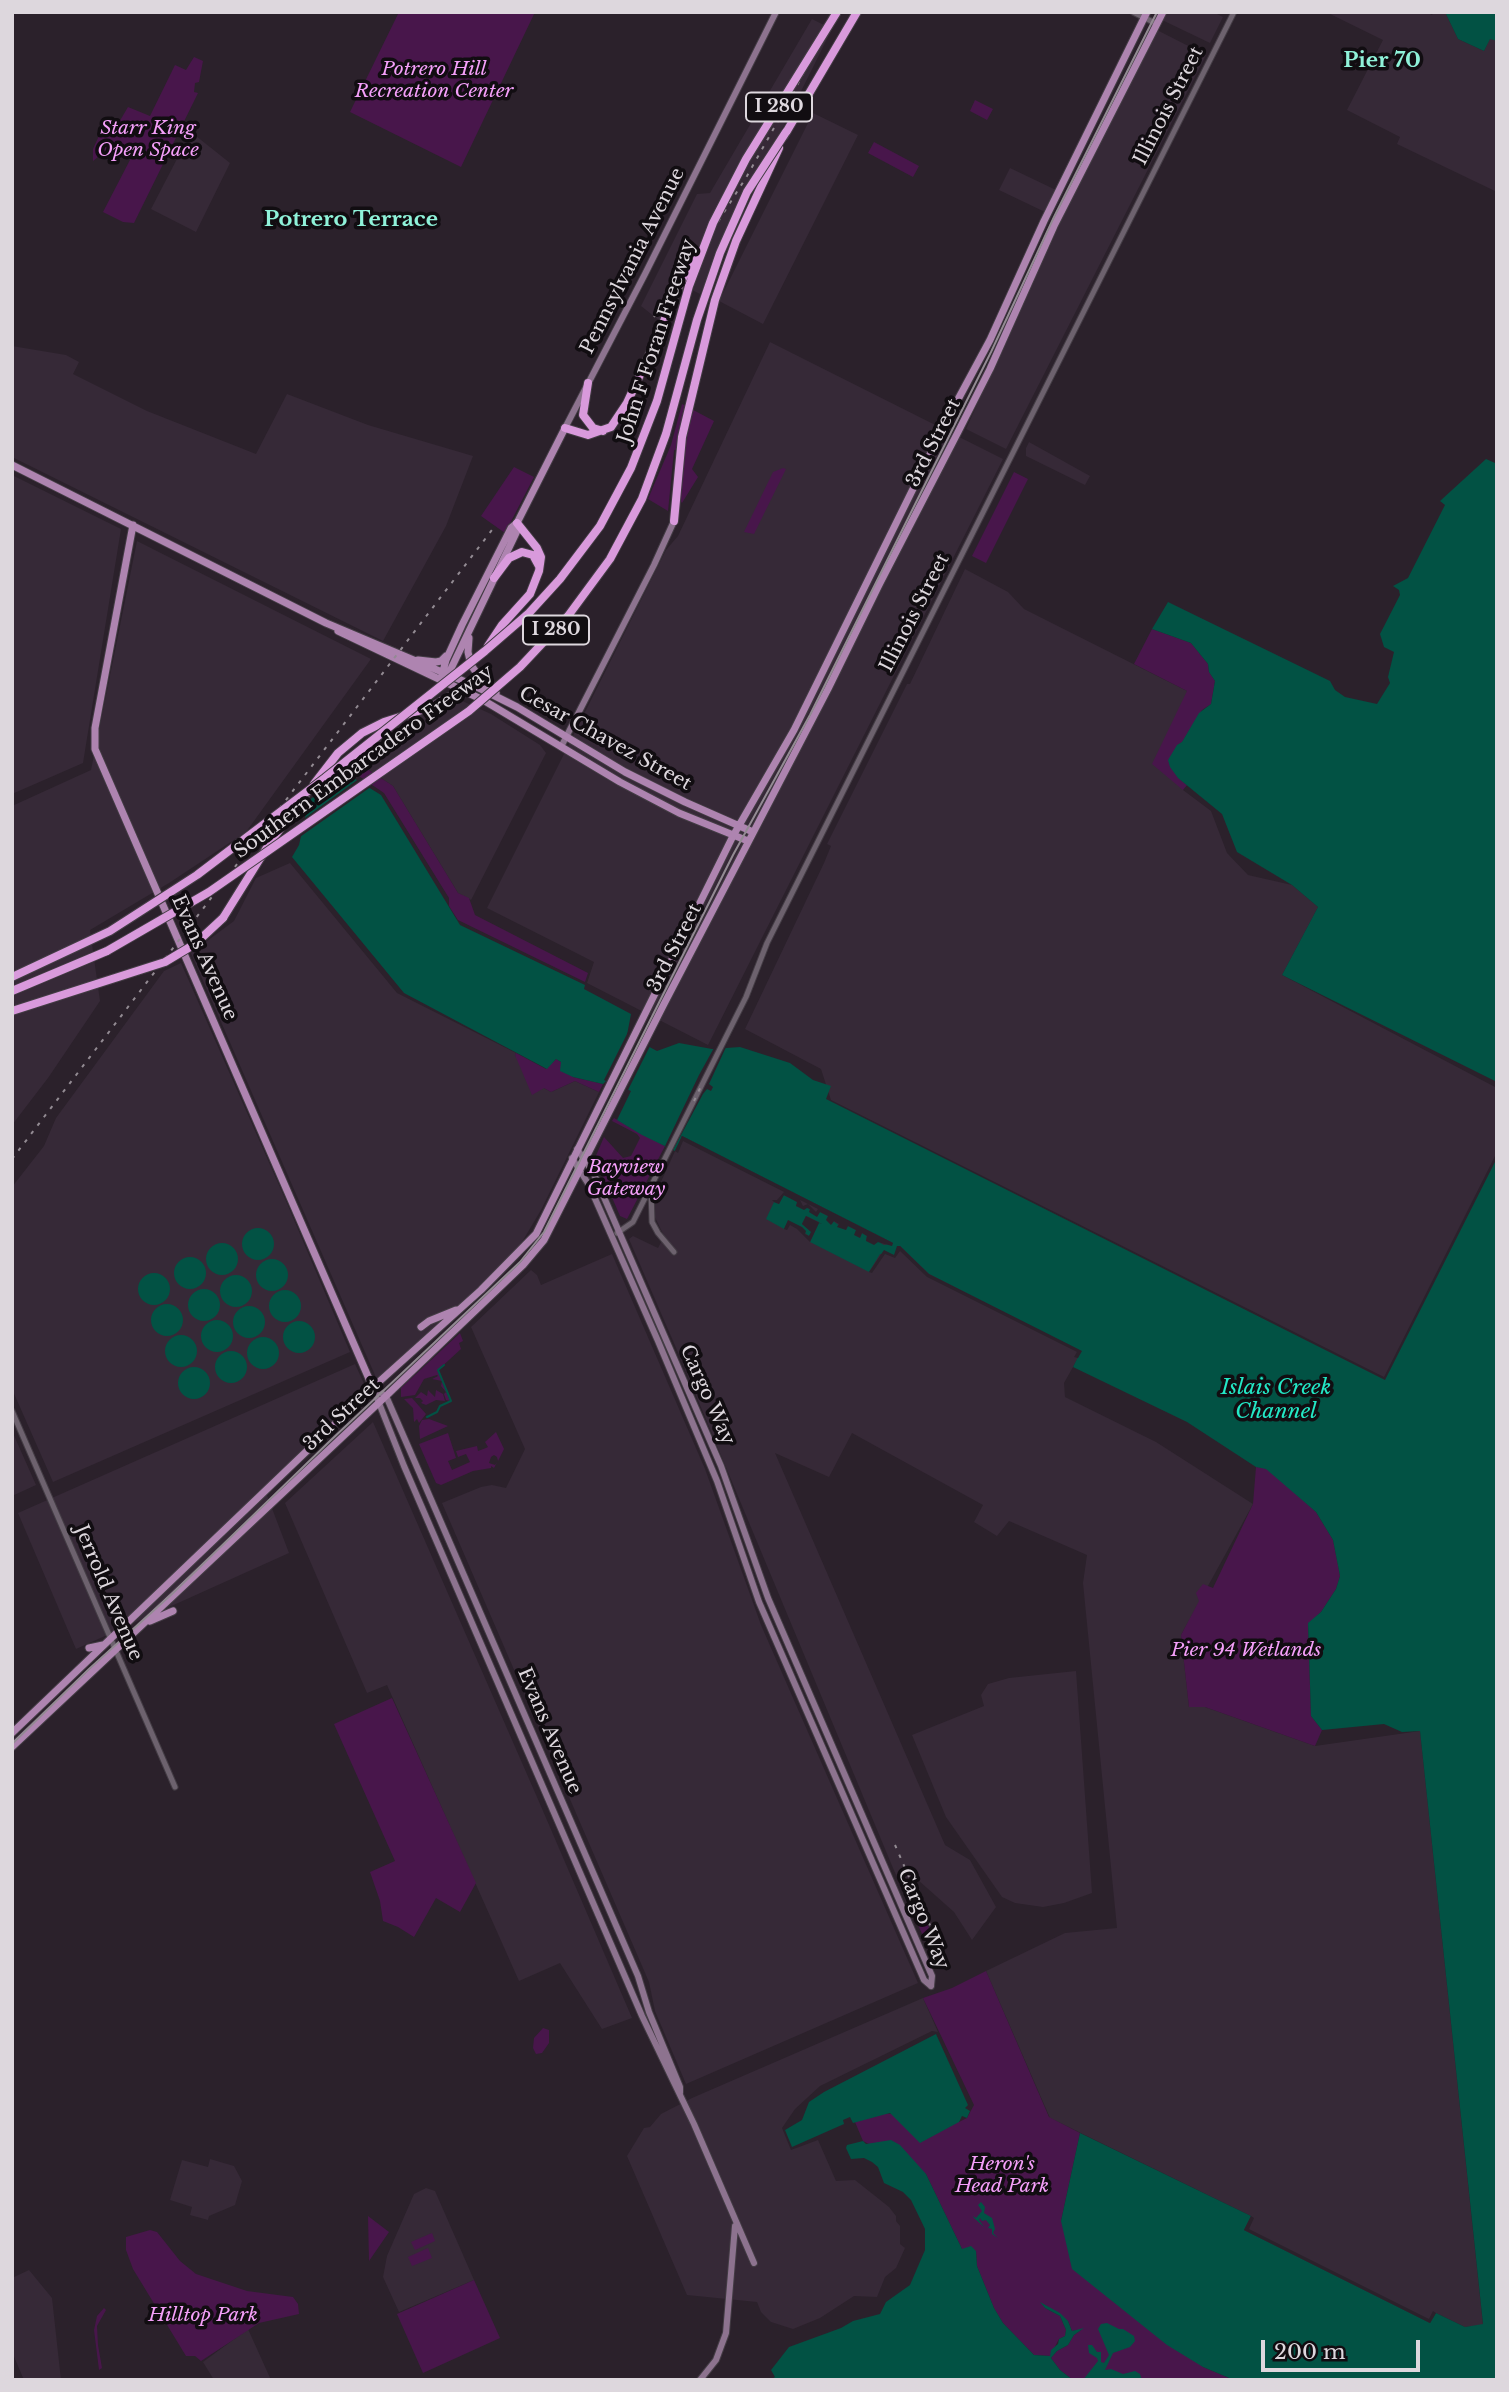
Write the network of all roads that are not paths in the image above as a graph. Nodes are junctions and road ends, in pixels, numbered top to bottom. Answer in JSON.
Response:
{"nodes":[{"id":1,"x":776,"y":12,"type":"edge"},
{"id":2,"x":836,"y":12,"type":"edge"},
{"id":3,"x":857,"y":12,"type":"edge"},
{"id":4,"x":1133,"y":12,"type":"edge"},
{"id":5,"x":1163,"y":12,"type":"edge"},
{"id":6,"x":1234,"y":12,"type":"edge"},
{"id":7,"x":1145,"y":15,"type":"edge"},
{"id":8,"x":1157,"y":24,"type":"junction"},
{"id":9,"x":786,"y":132,"type":"junction"},
{"id":10,"x":723,"y":202,"type":"junction"},
{"id":11,"x":588,"y":383,"type":"junction"},
{"id":12,"x":565,"y":428,"type":"junction"},
{"id":13,"x":603,"y":431,"type":"junction"},
{"id":14,"x":12,"y":465,"type":"edge"},
{"id":15,"x":674,"y":521,"type":"joint"},
{"id":16,"x":517,"y":523,"type":"junction"},
{"id":17,"x":133,"y":526,"type":"junction"},
{"id":18,"x":540,"y":569,"type":"junction"},
{"id":19,"x":494,"y":578,"type":"junction"},
{"id":20,"x":326,"y":622,"type":"junction"},
{"id":21,"x":472,"y":624,"type":"junction"},
{"id":22,"x":452,"y":646,"type":"junction"},
{"id":23,"x":485,"y":651,"type":"junction"},
{"id":24,"x":412,"y":660,"type":"junction"},
{"id":25,"x":444,"y":676,"type":"junction"},
{"id":26,"x":466,"y":691,"type":"junction"},
{"id":27,"x":517,"y":707,"type":"junction"},
{"id":28,"x":422,"y":710,"type":"junction"},
{"id":29,"x":379,"y":734,"type":"joint"},
{"id":30,"x":565,"y":737,"type":"junction"},
{"id":31,"x":561,"y":747,"type":"junction"},
{"id":32,"x":738,"y":826,"type":"junction"},
{"id":33,"x":753,"y":832,"type":"junction"},
{"id":34,"x":733,"y":836,"type":"junction"},
{"id":35,"x":748,"y":841,"type":"junction"},
{"id":36,"x":12,"y":978,"type":"edge"},
{"id":37,"x":12,"y":991,"type":"edge"},
{"id":38,"x":12,"y":1011,"type":"edge"},
{"id":39,"x":576,"y":1149,"type":"junction"},
{"id":40,"x":572,"y":1158,"type":"junction"},
{"id":41,"x":586,"y":1160,"type":"junction"},
{"id":42,"x":582,"y":1170,"type":"junction"},
{"id":43,"x":651,"y":1186,"type":"junction"},
{"id":44,"x":623,"y":1230,"type":"junction"},
{"id":45,"x":611,"y":1236,"type":"junction"},
{"id":46,"x":674,"y":1252,"type":"dead end"},
{"id":47,"x":464,"y":1307,"type":"junction"},
{"id":48,"x":421,"y":1327,"type":"dead end"},
{"id":49,"x":373,"y":1388,"type":"junction"},
{"id":50,"x":386,"y":1396,"type":"junction"},
{"id":51,"x":378,"y":1403,"type":"junction"},
{"id":52,"x":12,"y":1411,"type":"edge"},
{"id":53,"x":173,"y":1611,"type":"dead end"},
{"id":54,"x":143,"y":1624,"type":"junction"},
{"id":55,"x":110,"y":1638,"type":"junction"},
{"id":56,"x":103,"y":1645,"type":"junction"},
{"id":57,"x":89,"y":1648,"type":"dead end"},
{"id":58,"x":116,"y":1650,"type":"junction"},
{"id":59,"x":525,"y":1717,"type":"junction"},
{"id":60,"x":516,"y":1721,"type":"junction"},
{"id":61,"x":12,"y":1733,"type":"edge"},
{"id":62,"x":12,"y":1747,"type":"edge"},
{"id":63,"x":549,"y":1771,"type":"junction"},
{"id":64,"x":539,"y":1775,"type":"junction"},
{"id":65,"x":175,"y":1787,"type":"dead end"},
{"id":66,"x":680,"y":2095,"type":"junction"},
{"id":67,"x":732,"y":2214,"type":"junction"},
{"id":68,"x":754,"y":2263,"type":"dead end"},
{"id":69,"x":700,"y":2380,"type":"edge"}],
"edges":[{"from":1,"to":11,"type":"main road","name":"Pennsylvania Avenue"},
{"from":2,"to":10,"type":"highway","name":"John F Foran Freeway","number":"I 280","bridge":true},
{"from":3,"to":9,"type":"highway","name":"Southern Embarcadero Freeway","number":"I 280"},
{"from":4,"to":7,"type":"street"},
{"from":5,"to":8,"type":"main road","name":"3rd Street"},
{"from":6,"to":43,"type":"street","name":"Illinois Street"},
{"from":7,"to":8,"type":"street"},
{"from":7,"to":32,"type":"main road","name":"3rd Street"},
{"from":8,"to":33,"type":"main road","name":"3rd Street"},
{"from":9,"to":15,"type":"highway","bridge":true},
{"from":9,"to":37,"type":"highway","name":"Southern Embarcadero Freeway","number":"I 280","bridge":true},
{"from":10,"to":13,"type":"highway","bridge":true},
{"from":10,"to":23,"type":"highway","name":"John F Foran Freeway","number":"I 280","bridge":true},
{"from":11,"to":12,"type":"main road","name":"Pennsylvania Avenue"},
{"from":11,"to":13,"type":"highway"},
{"from":12,"to":13,"type":"highway"},
{"from":12,"to":16,"type":"main road","name":"Pennsylvania Avenue"},
{"from":14,"to":17,"type":"main road","name":"Cesar Chavez Street"},
{"from":15,"to":30,"type":"main road"},
{"from":16,"to":18,"type":"highway"},
{"from":16,"to":19,"type":"main road","name":"Pennsylvania Avenue"},
{"from":16,"to":22,"type":"main road","name":"Pennsylvania Avenue"},
{"from":17,"to":20,"type":"main road","name":"Cesar Chavez Street"},
{"from":17,"to":49,"type":"main road","name":"Evans Avenue"},
{"from":18,"to":19,"type":"highway"},
{"from":18,"to":23,"type":"highway","bridge":true},
{"from":19,"to":21,"type":"main road","name":"Pennsylvania Avenue"},
{"from":20,"to":24,"type":"main road","name":"Cesar Chavez Street"},
{"from":20,"to":25,"type":"main road","name":"Cesar Chavez Street"},
{"from":21,"to":25,"type":"main road","name":"Pennsylvania Avenue"},
{"from":21,"to":27,"type":"main road"},
{"from":22,"to":24,"type":"main road"},
{"from":22,"to":25,"type":"main road","name":"Pennsylvania Avenue"},
{"from":23,"to":29,"type":"highway","name":"John F Foran Freeway","number":"I 280","bridge":true},
{"from":24,"to":25,"type":"main road","name":"Cesar Chavez Street"},
{"from":25,"to":26,"type":"main road","name":"Cesar Chavez Street"},
{"from":25,"to":27,"type":"main road","name":"Cesar Chavez Street"},
{"from":25,"to":28,"type":"highway"},
{"from":26,"to":28,"type":"highway"},
{"from":26,"to":31,"type":"main road","name":"Cesar Chavez Street"},
{"from":27,"to":30,"type":"main road","name":"Cesar Chavez Street"},
{"from":28,"to":38,"type":"highway","bridge":true},
{"from":29,"to":36,"type":"highway","name":"Southern Embarcadero Freeway","number":"I 280","bridge":true},
{"from":30,"to":31,"type":"main road"},
{"from":30,"to":32,"type":"main road","name":"Cesar Chavez Street"},
{"from":31,"to":34,"type":"main road","name":"Cesar Chavez Street"},
{"from":32,"to":33,"type":"main road","name":"Cesar Chavez Street"},
{"from":32,"to":34,"type":"main road","name":"3rd Street"},
{"from":33,"to":35,"type":"main road","name":"3rd Street"},
{"from":34,"to":35,"type":"main road","name":"Cesar Chavez Street"},
{"from":34,"to":39,"type":"main road","name":"3rd Street"},
{"from":35,"to":41,"type":"main road","name":"3rd Street"},
{"from":39,"to":40,"type":"main road","name":"3rd Street"},
{"from":39,"to":41,"type":"main road","name":"Cargo Way"},
{"from":40,"to":42,"type":"main road","name":"Cargo Way"},
{"from":40,"to":47,"type":"main road","name":"3rd Street"},
{"from":41,"to":42,"type":"main road","name":"3rd Street"},
{"from":41,"to":44,"type":"main road","name":"Cargo Way"},
{"from":42,"to":45,"type":"main road","name":"Cargo Way"},
{"from":42,"to":50,"type":"main road","name":"3rd Street"},
{"from":43,"to":44,"type":"street","name":"Illinois Street"},
{"from":43,"to":46,"type":"street"},
{"from":44,"to":45,"type":"street"},
{"from":44,"to":45,"type":"main road","name":"Cargo Way"},
{"from":47,"to":48,"type":"main road"},
{"from":47,"to":49,"type":"main road","name":"3rd Street"},
{"from":49,"to":50,"type":"main road"},
{"from":49,"to":51,"type":"main road","name":"Evans Avenue"},
{"from":49,"to":55,"type":"main road","name":"3rd Street"},
{"from":50,"to":51,"type":"main road","name":"3rd Street"},
{"from":50,"to":59,"type":"main road","name":"Evans Avenue"},
{"from":51,"to":54,"type":"main road","name":"3rd Street"},
{"from":51,"to":60,"type":"main road","name":"Evans Avenue"},
{"from":52,"to":55,"type":"street","name":"Jerrold Avenue"},
{"from":53,"to":54,"type":"main road"},
{"from":54,"to":58,"type":"main road","name":"3rd Street"},
{"from":55,"to":56,"type":"main road","name":"3rd Street"},
{"from":55,"to":58,"type":"street","name":"Jerrold Avenue"},
{"from":56,"to":57,"type":"main road"},
{"from":56,"to":61,"type":"main road","name":"3rd Street"},
{"from":58,"to":62,"type":"main road","name":"3rd Street"},
{"from":58,"to":65,"type":"street","name":"Jerrold Avenue"},
{"from":59,"to":60,"type":"main road"},
{"from":59,"to":63,"type":"main road","name":"Evans Avenue"},
{"from":60,"to":64,"type":"main road","name":"Evans Avenue"},
{"from":63,"to":64,"type":"main road"},
{"from":63,"to":66,"type":"main road","name":"Evans Avenue"},
{"from":64,"to":66,"type":"main road","name":"Evans Avenue"},
{"from":66,"to":67,"type":"main road","name":"Evans Avenue"},
{"from":67,"to":68,"type":"main road","name":"Evans Avenue"},
{"from":67,"to":69,"type":"main road"}]}
